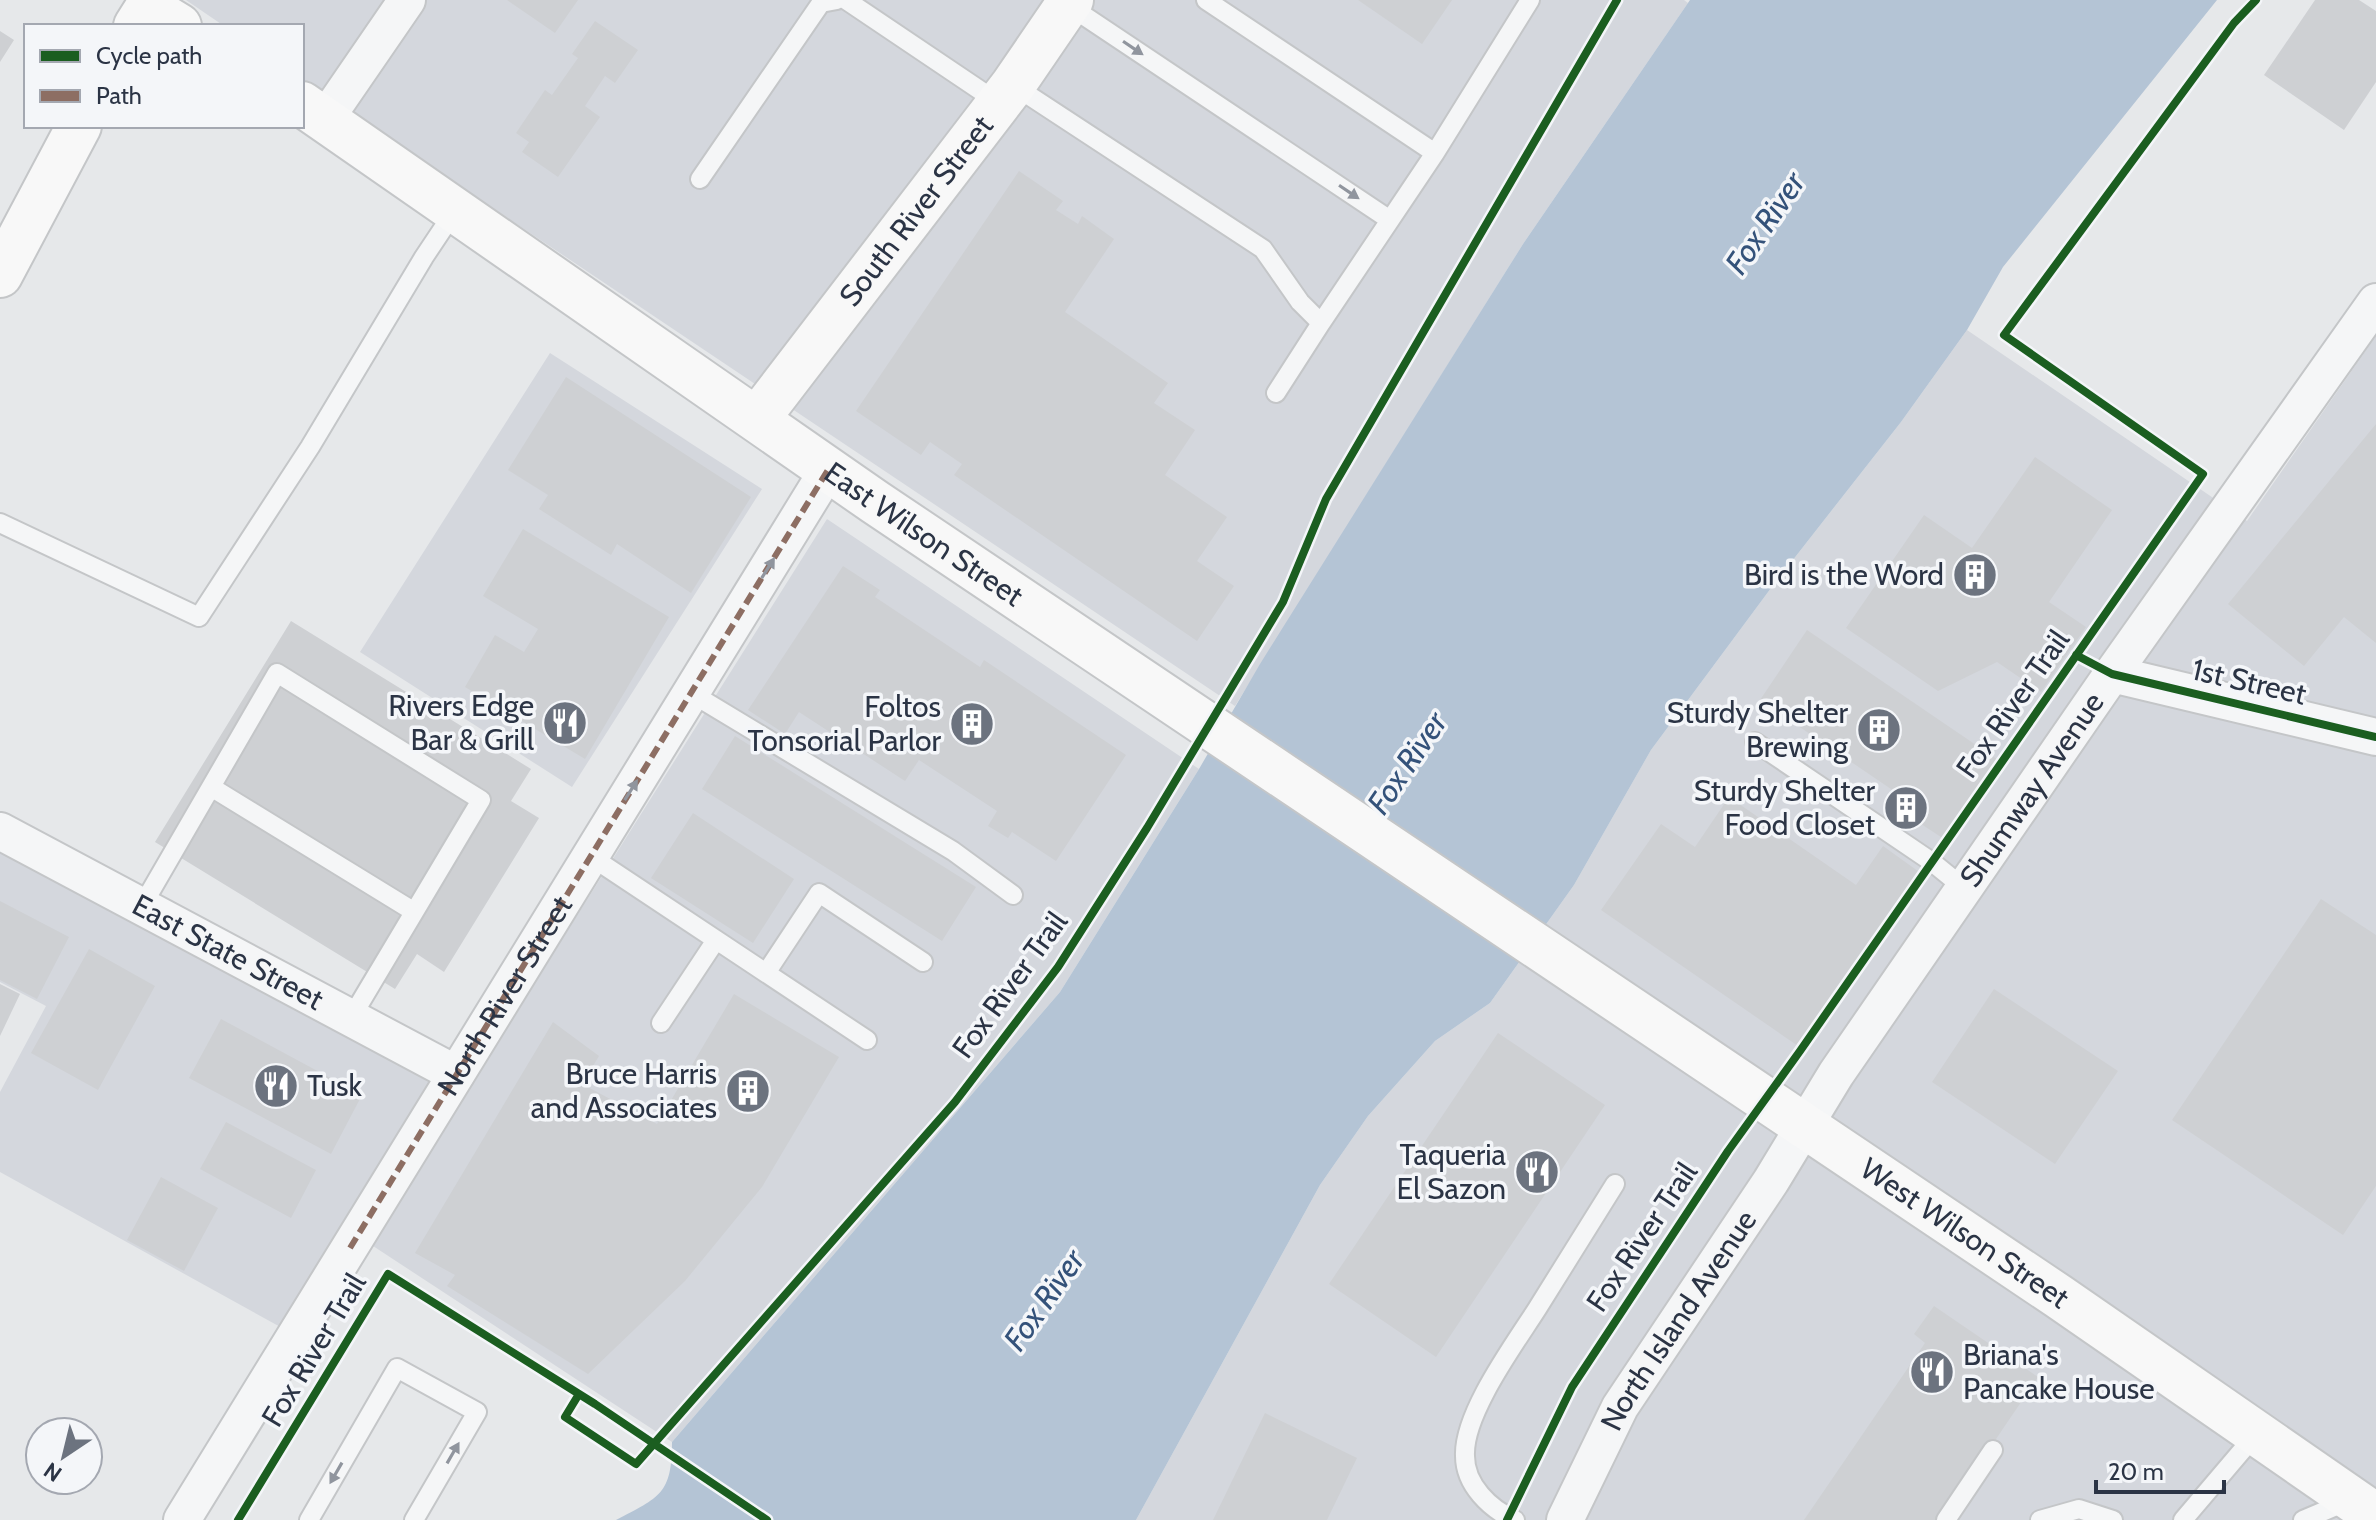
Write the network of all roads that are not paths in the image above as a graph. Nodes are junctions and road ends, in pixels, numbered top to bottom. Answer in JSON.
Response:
{"nodes":[{"id":1,"x":407,"y":0,"type":"edge"},
{"id":2,"x":837,"y":0,"type":"edge"},
{"id":3,"x":846,"y":0,"type":"edge"},
{"id":4,"x":1206,"y":0,"type":"edge"},
{"id":5,"x":1530,"y":0,"type":"edge"},
{"id":6,"x":1070,"y":2,"type":"edge"},
{"id":7,"x":1006,"y":94,"type":"junction"},
{"id":8,"x":314,"y":111,"type":"edge"},
{"id":9,"x":78,"y":128,"type":"edge"},
{"id":10,"x":1435,"y":153,"type":"junction"},
{"id":11,"x":700,"y":179,"type":"dead end"},
{"id":12,"x":456,"y":209,"type":"junction"},
{"id":13,"x":1390,"y":220,"type":"junction"},
{"id":14,"x":0,"y":275,"type":"edge"},
{"id":15,"x":2376,"y":302,"type":"edge"},
{"id":16,"x":1321,"y":323,"type":"junction"},
{"id":17,"x":1276,"y":393,"type":"dead end"},
{"id":18,"x":757,"y":419,"type":"junction"},
{"id":19,"x":828,"y":470,"type":"junction"},
{"id":20,"x":0,"y":523,"type":"edge"},
{"id":21,"x":2112,"y":674,"type":"junction"},
{"id":22,"x":691,"y":693,"type":"junction"},
{"id":23,"x":2376,"y":737,"type":"edge"},
{"id":24,"x":1755,"y":742,"type":"dead end"},
{"id":25,"x":211,"y":787,"type":"junction"},
{"id":26,"x":0,"y":831,"type":"edge"},
{"id":27,"x":590,"y":856,"type":"junction"},
{"id":28,"x":1964,"y":888,"type":"junction"},
{"id":29,"x":1013,"y":895,"type":"dead end"},
{"id":30,"x":142,"y":906,"type":"junction"},
{"id":31,"x":413,"y":911,"type":"junction"},
{"id":32,"x":716,"y":940,"type":"junction"},
{"id":33,"x":1551,"y":955,"type":"joint"},
{"id":34,"x":923,"y":962,"type":"dead end"},
{"id":35,"x":766,"y":973,"type":"junction"},
{"id":36,"x":351,"y":1018,"type":"junction"},
{"id":37,"x":661,"y":1023,"type":"dead end"},
{"id":38,"x":867,"y":1040,"type":"dead end"},
{"id":39,"x":456,"y":1074,"type":"junction"},
{"id":40,"x":1804,"y":1126,"type":"junction"},
{"id":41,"x":1615,"y":1184,"type":"dead end"},
{"id":42,"x":2257,"y":1433,"type":"junction"},
{"id":43,"x":1993,"y":1450,"type":"dead end"},
{"id":44,"x":2363,"y":1508,"type":"edge"},
{"id":45,"x":182,"y":1520,"type":"edge"},
{"id":46,"x":309,"y":1520,"type":"edge"},
{"id":47,"x":414,"y":1520,"type":"edge"},
{"id":48,"x":1515,"y":1520,"type":"edge"},
{"id":49,"x":1565,"y":1520,"type":"edge"},
{"id":50,"x":1946,"y":1520,"type":"edge"},
{"id":51,"x":2040,"y":1520,"type":"edge"},
{"id":52,"x":2113,"y":1520,"type":"edge"},
{"id":53,"x":2183,"y":1520,"type":"edge"},
{"id":54,"x":2303,"y":1520,"type":"edge"}],
"edges":[{"from":1,"to":8,"type":"street"},
{"from":2,"to":11,"type":"lane"},
{"from":3,"to":7,"type":"lane"},
{"from":4,"to":10,"type":"lane"},
{"from":5,"to":10,"type":"lane"},
{"from":6,"to":7,"type":"main road","name":"South River Street"},
{"from":6,"to":13,"type":"lane","one_way":true},
{"from":7,"to":16,"type":"lane"},
{"from":7,"to":18,"type":"main road","name":"South River Street"},
{"from":8,"to":12,"type":"main road","name":"East Wilson Street"},
{"from":9,"to":14,"type":"main road"},
{"from":10,"to":13,"type":"lane"},
{"from":12,"to":18,"type":"main road","name":"East Wilson Street"},
{"from":12,"to":20,"type":"lane"},
{"from":13,"to":16,"type":"lane"},
{"from":15,"to":21,"type":"street","name":"Shumway Avenue"},
{"from":16,"to":17,"type":"lane"},
{"from":18,"to":19,"type":"main road","name":"East Wilson Street"},
{"from":22,"to":19,"type":"street","name":"North River Street","one_way":true},
{"from":19,"to":33,"type":"main road","name":"East Wilson Street"},
{"from":21,"to":23,"type":"street","name":"1st Street"},
{"from":21,"to":28,"type":"street","name":"Shumway Avenue"},
{"from":27,"to":22,"type":"street","name":"North River Street","one_way":true},
{"from":22,"to":29,"type":"lane"},
{"from":24,"to":28,"type":"lane"},
{"from":25,"to":30,"type":"lane"},
{"from":25,"to":31,"type":"lane"},
{"from":25,"to":31,"type":"lane"},
{"from":26,"to":30,"type":"street","name":"East State Street"},
{"from":27,"to":32,"type":"lane"},
{"from":27,"to":39,"type":"street","name":"North River Street"},
{"from":28,"to":40,"type":"street","name":"Shumway Avenue"},
{"from":30,"to":36,"type":"street","name":"East State Street"},
{"from":31,"to":36,"type":"lane"},
{"from":32,"to":35,"type":"lane"},
{"from":32,"to":37,"type":"lane"},
{"from":33,"to":40,"type":"main road","name":"West Wilson Street"},
{"from":34,"to":35,"type":"lane"},
{"from":35,"to":38,"type":"lane"},
{"from":36,"to":39,"type":"street","name":"East State Street"},
{"from":39,"to":45,"type":"street","name":"North River Street"},
{"from":40,"to":42,"type":"main road","name":"West Wilson Street"},
{"from":40,"to":49,"type":"street","name":"North Island Avenue"},
{"from":41,"to":48,"type":"lane"},
{"from":42,"to":44,"type":"main road","name":"West Wilson Street"},
{"from":42,"to":53,"type":"lane"},
{"from":43,"to":50,"type":"lane"},
{"from":44,"to":54,"type":"lane"},
{"from":47,"to":46,"type":"lane","one_way":true},
{"from":51,"to":52,"type":"lane"}]}
